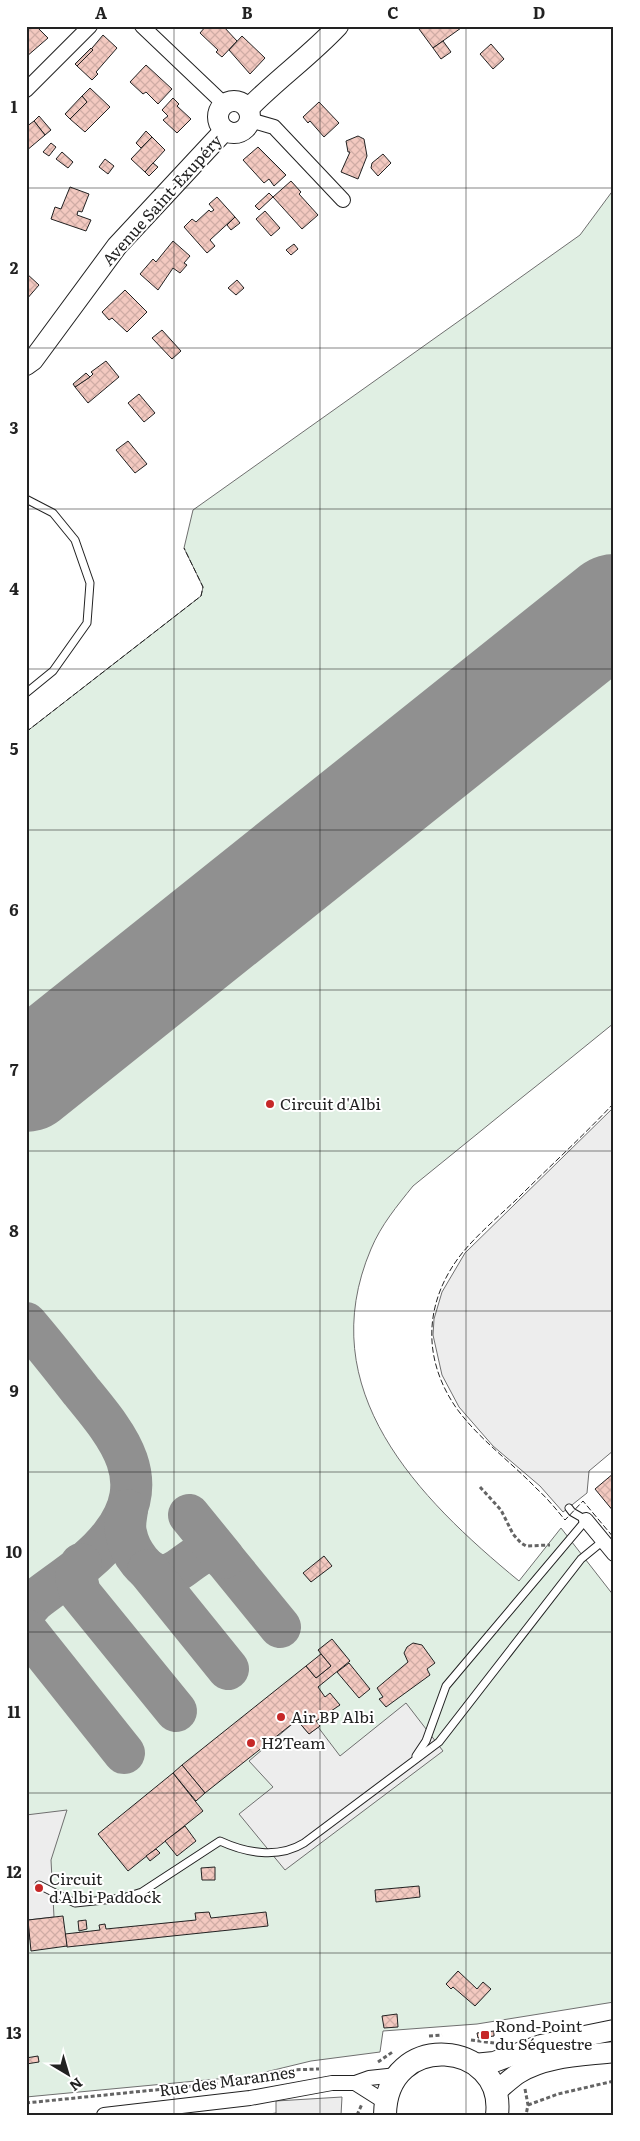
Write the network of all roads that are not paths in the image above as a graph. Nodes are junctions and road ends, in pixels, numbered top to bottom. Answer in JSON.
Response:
{"nodes":[{"id":1,"x":90,"y":26,"type":"edge"},
{"id":2,"x":142,"y":26,"type":"edge"},
{"id":3,"x":338,"y":26,"type":"edge"},
{"id":4,"x":26,"y":90,"type":"edge"},
{"id":5,"x":224,"y":105,"type":"junction"},
{"id":6,"x":249,"y":115,"type":"junction"},
{"id":7,"x":225,"y":130,"type":"junction"},
{"id":8,"x":343,"y":200,"type":"dead end"},
{"id":9,"x":26,"y":366,"type":"edge"},
{"id":10,"x":26,"y":499,"type":"edge"},
{"id":11,"x":26,"y":693,"type":"edge"},
{"id":12,"x":568,"y":1508,"type":"dead end"},
{"id":13,"x":586,"y":1520,"type":"junction"},
{"id":14,"x":604,"y":1541,"type":"junction"},
{"id":15,"x":614,"y":1554,"type":"edge"},
{"id":16,"x":411,"y":1763,"type":"junction"},
{"id":17,"x":39,"y":1885,"type":"dead end"},
{"id":18,"x":614,"y":2030,"type":"edge"},
{"id":19,"x":614,"y":2052,"type":"edge"},
{"id":20,"x":474,"y":2064,"type":"junction"},
{"id":21,"x":397,"y":2075,"type":"junction"},
{"id":22,"x":355,"y":2082,"type":"junction"},
{"id":23,"x":495,"y":2092,"type":"junction"},
{"id":24,"x":385,"y":2108,"type":"edge"},
{"id":25,"x":104,"y":2115,"type":"edge"},
{"id":26,"x":497,"y":2115,"type":"edge"}],
"edges":[{"from":1,"to":4,"type":"street"},
{"from":2,"to":5,"type":"street"},
{"from":3,"to":6,"type":"street"},
{"from":5,"to":6,"type":"street"},
{"from":5,"to":7,"type":"street"},
{"from":6,"to":7,"type":"street"},
{"from":6,"to":8,"type":"street"},
{"from":7,"to":9,"type":"street","name":"Avenue Saint-Exupéry"},
{"from":10,"to":11,"type":"lane"},
{"from":12,"to":13,"type":"lane"},
{"from":13,"to":14,"type":"street"},
{"from":13,"to":16,"type":"lane"},
{"from":14,"to":15,"type":"street"},
{"from":14,"to":16,"type":"lane"},
{"from":16,"to":17,"type":"lane"},
{"from":18,"to":20,"type":"street"},
{"from":19,"to":23,"type":"street"},
{"from":20,"to":21,"type":"main road"},
{"from":20,"to":23,"type":"main road"},
{"from":21,"to":22,"type":"street","name":"Rue des Marannes"},
{"from":21,"to":24,"type":"main road"},
{"from":22,"to":24,"type":"street"},
{"from":22,"to":25,"type":"street","name":"Rue des Marannes"},
{"from":23,"to":26,"type":"main road"}]}
